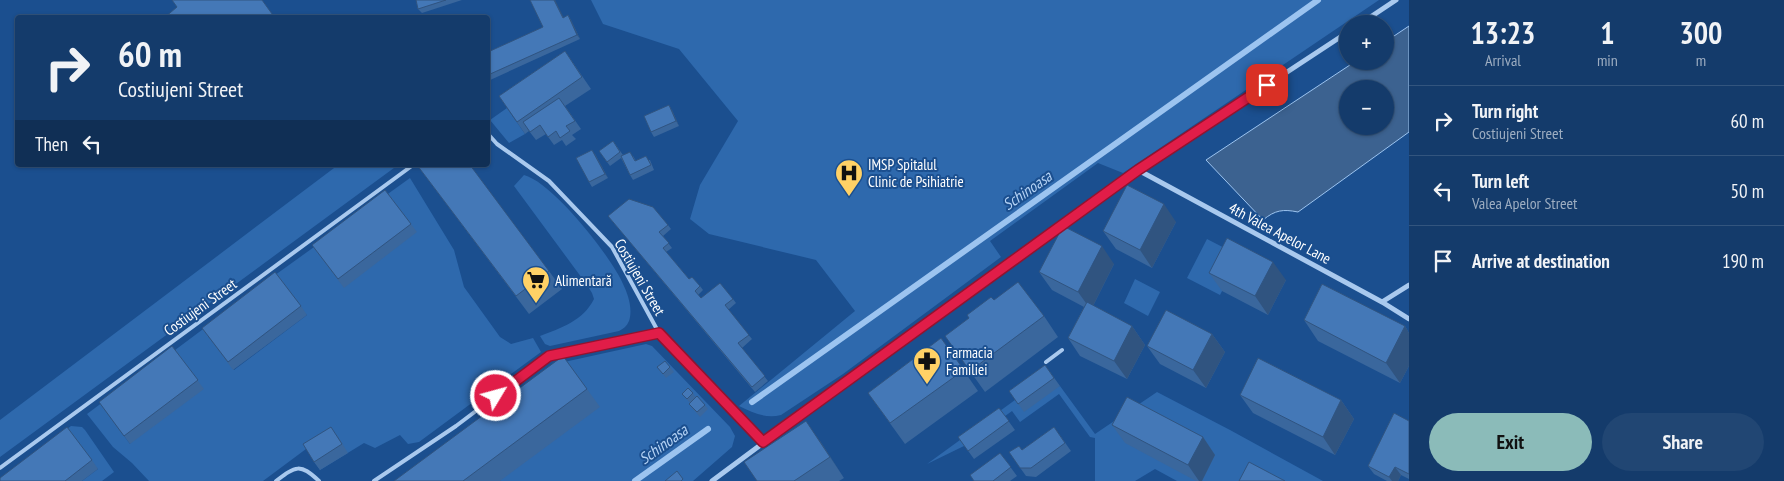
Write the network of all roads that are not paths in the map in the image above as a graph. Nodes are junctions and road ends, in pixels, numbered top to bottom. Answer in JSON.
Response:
{"nodes":[{"id":1,"x":1396,"y":0,"type":"edge"},
{"id":2,"x":1374,"y":15,"type":"edge"},
{"id":3,"x":1339,"y":38,"type":"edge"},
{"id":4,"x":490,"y":136,"type":"edge"},
{"id":5,"x":410,"y":167,"type":"edge"},
{"id":6,"x":1138,"y":170,"type":"junction"},
{"id":7,"x":1409,"y":285,"type":"edge"},
{"id":8,"x":1382,"y":302,"type":"junction"},
{"id":9,"x":1409,"y":319,"type":"edge"},
{"id":10,"x":659,"y":333,"type":"junction"},
{"id":11,"x":1062,"y":350,"type":"dead end"},
{"id":12,"x":1046,"y":362,"type":"dead end"},
{"id":13,"x":763,"y":442,"type":"junction"},
{"id":14,"x":0,"y":468,"type":"edge"},
{"id":15,"x":276,"y":481,"type":"edge"},
{"id":16,"x":319,"y":481,"type":"edge"},
{"id":17,"x":374,"y":481,"type":"edge"},
{"id":18,"x":712,"y":481,"type":"edge"}],
"edges":[{"from":1,"to":2,"type":"street"},
{"from":3,"to":6,"type":"street"},
{"from":4,"to":10,"type":"lane","name":"Costiujeni Street"},
{"from":5,"to":14,"type":"lane","name":"Costiujeni Street"},
{"from":6,"to":8,"type":"street","name":"4th Valea Apelor Lane"},
{"from":6,"to":13,"type":"street"},
{"from":7,"to":8,"type":"street"},
{"from":8,"to":9,"type":"street","name":"4th Valea Apelor Lane"},
{"from":10,"to":13,"type":"lane","name":"Costiujeni Street"},
{"from":10,"to":17,"type":"lane","name":"Costiujeni Street"},
{"from":11,"to":12,"type":"lane"},
{"from":13,"to":18,"type":"street"},
{"from":15,"to":16,"type":"lane"}]}
